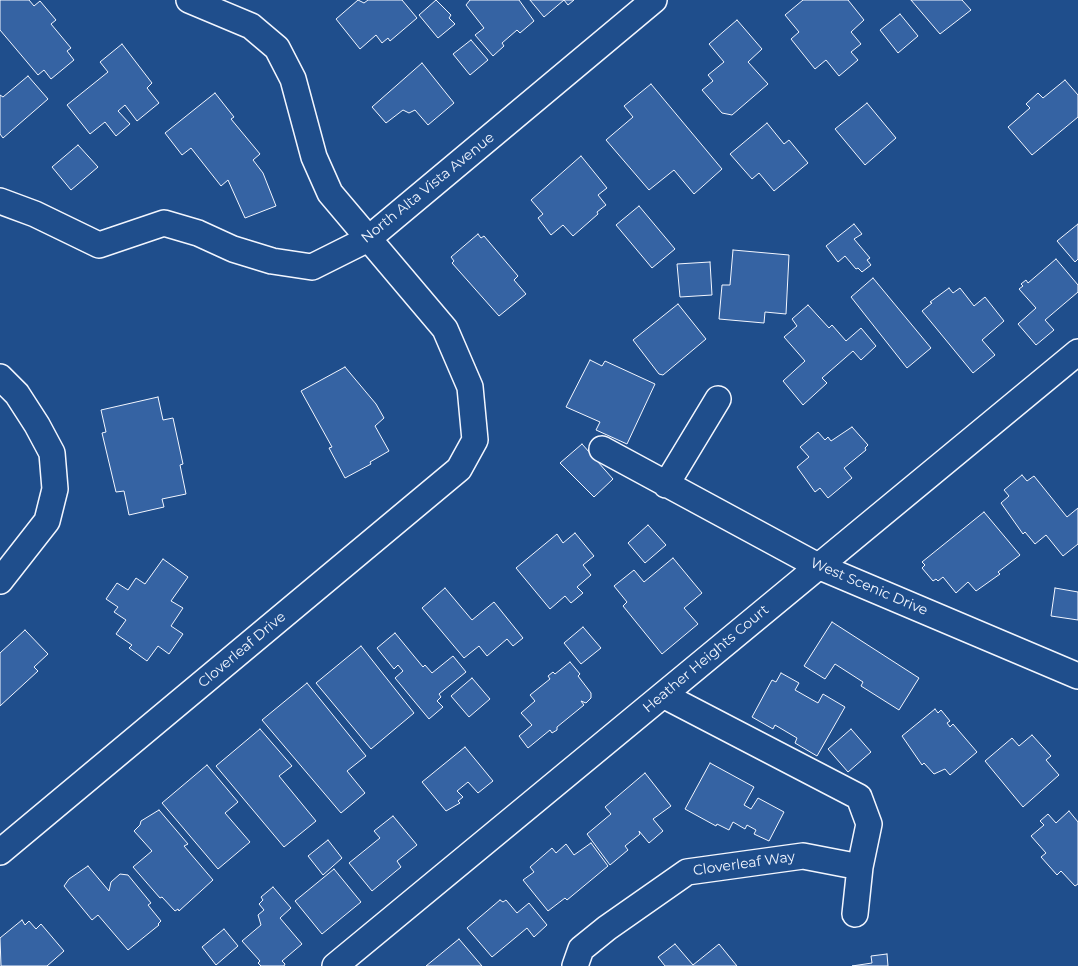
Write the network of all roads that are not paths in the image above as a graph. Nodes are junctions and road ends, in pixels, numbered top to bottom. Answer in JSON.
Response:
{"nodes":[{"id":1,"x":189,"y":0,"type":"edge"},
{"id":2,"x":654,"y":0,"type":"edge"},
{"id":3,"x":0,"y":201,"type":"edge"},
{"id":4,"x":368,"y":239,"type":"junction"},
{"id":5,"x":1078,"y":352,"type":"edge"},
{"id":6,"x":0,"y":377,"type":"edge"},
{"id":7,"x":718,"y":400,"type":"dead end"},
{"id":8,"x":602,"y":449,"type":"dead end"},
{"id":9,"x":666,"y":485,"type":"junction"},
{"id":10,"x":818,"y":566,"type":"junction"},
{"id":11,"x":0,"y":581,"type":"edge"},
{"id":12,"x":1078,"y":676,"type":"edge"},
{"id":13,"x":663,"y":695,"type":"junction"},
{"id":14,"x":0,"y":852,"type":"edge"},
{"id":15,"x":860,"y":867,"type":"junction"},
{"id":16,"x":855,"y":914,"type":"dead end"},
{"id":17,"x":335,"y":966,"type":"edge"},
{"id":18,"x":576,"y":966,"type":"edge"}],
"edges":[{"from":1,"to":4,"type":"street"},
{"from":2,"to":4,"type":"street","name":"North Alta Vista Avenue"},
{"from":3,"to":4,"type":"street","name":"North Alta Vista Avenue"},
{"from":4,"to":14,"type":"street","name":"Cloverleaf Drive"},
{"from":5,"to":10,"type":"street","name":"Heather Heights Court"},
{"from":6,"to":11,"type":"street"},
{"from":7,"to":9,"type":"street"},
{"from":8,"to":9,"type":"street","name":"West Scenic Drive"},
{"from":9,"to":10,"type":"street","name":"West Scenic Drive"},
{"from":10,"to":12,"type":"street","name":"West Scenic Drive"},
{"from":10,"to":13,"type":"street","name":"Heather Heights Court"},
{"from":13,"to":15,"type":"street"},
{"from":13,"to":17,"type":"street","name":"Heather Heights Court"},
{"from":15,"to":16,"type":"street"},
{"from":15,"to":18,"type":"street","name":"Cloverleaf Way"}]}
